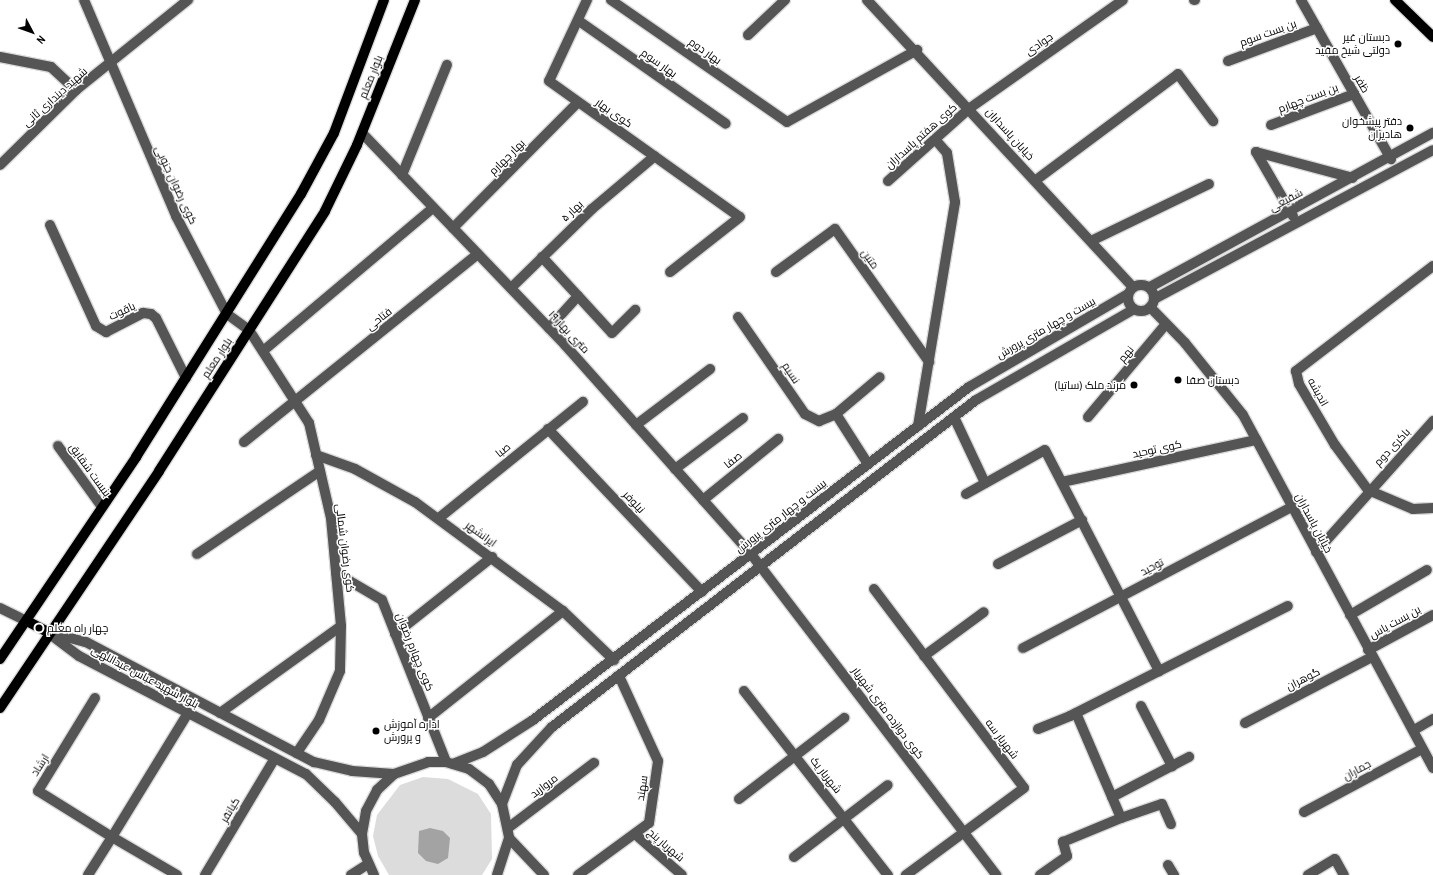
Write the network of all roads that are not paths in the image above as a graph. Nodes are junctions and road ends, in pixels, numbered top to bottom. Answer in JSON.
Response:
{"nodes":[{"id":1,"x":84,"y":0,"type":"edge"},
{"id":2,"x":188,"y":0,"type":"edge"},
{"id":3,"x":415,"y":0,"type":"edge"},
{"id":4,"x":587,"y":0,"type":"edge"},
{"id":5,"x":611,"y":0,"type":"edge"},
{"id":6,"x":785,"y":0,"type":"edge"},
{"id":7,"x":867,"y":0,"type":"edge"},
{"id":8,"x":1123,"y":0,"type":"edge"},
{"id":9,"x":1301,"y":0,"type":"edge"},
{"id":10,"x":1395,"y":0,"type":"edge"},
{"id":11,"x":382,"y":1,"type":"edge"},
{"id":12,"x":579,"y":21,"type":"junction"},
{"id":13,"x":1317,"y":28,"type":"junction"},
{"id":14,"x":748,"y":35,"type":"dead end"},
{"id":15,"x":1433,"y":37,"type":"edge"},
{"id":16,"x":917,"y":50,"type":"junction"},
{"id":17,"x":0,"y":57,"type":"edge"},
{"id":18,"x":1228,"y":61,"type":"dead end"},
{"id":19,"x":112,"y":63,"type":"junction"},
{"id":20,"x":447,"y":65,"type":"dead end"},
{"id":21,"x":76,"y":90,"type":"junction"},
{"id":22,"x":1354,"y":94,"type":"junction"},
{"id":23,"x":578,"y":102,"type":"junction"},
{"id":24,"x":970,"y":108,"type":"junction"},
{"id":25,"x":1213,"y":121,"type":"dead end"},
{"id":26,"x":726,"y":124,"type":"dead end"},
{"id":27,"x":1271,"y":125,"type":"dead end"},
{"id":28,"x":362,"y":133,"type":"junction"},
{"id":29,"x":1433,"y":133,"type":"edge"},
{"id":30,"x":935,"y":139,"type":"junction"},
{"id":31,"x":1433,"y":150,"type":"edge"},
{"id":32,"x":655,"y":156,"type":"junction"},
{"id":33,"x":1391,"y":159,"type":"junction"},
{"id":34,"x":0,"y":165,"type":"edge"},
{"id":35,"x":402,"y":175,"type":"junction"},
{"id":36,"x":1353,"y":178,"type":"junction"},
{"id":37,"x":1036,"y":180,"type":"junction"},
{"id":38,"x":888,"y":181,"type":"dead end"},
{"id":39,"x":1209,"y":184,"type":"dead end"},
{"id":40,"x":433,"y":208,"type":"junction"},
{"id":41,"x":1290,"y":211,"type":"junction"},
{"id":42,"x":1297,"y":223,"type":"junction"},
{"id":43,"x":50,"y":225,"type":"dead end"},
{"id":44,"x":453,"y":228,"type":"junction"},
{"id":45,"x":1091,"y":241,"type":"junction"},
{"id":46,"x":478,"y":254,"type":"junction"},
{"id":47,"x":542,"y":257,"type":"junction"},
{"id":48,"x":1433,"y":266,"type":"edge"},
{"id":49,"x":670,"y":272,"type":"dead end"},
{"id":50,"x":776,"y":272,"type":"dead end"},
{"id":51,"x":1150,"y":287,"type":"junction"},
{"id":52,"x":510,"y":288,"type":"junction"},
{"id":53,"x":1131,"y":290,"type":"junction"},
{"id":54,"x":578,"y":296,"type":"junction"},
{"id":55,"x":1152,"y":303,"type":"junction"},
{"id":56,"x":1134,"y":309,"type":"junction"},
{"id":57,"x":635,"y":310,"type":"dead end"},
{"id":58,"x":227,"y":314,"type":"junction"},
{"id":59,"x":738,"y":317,"type":"dead end"},
{"id":60,"x":1166,"y":324,"type":"junction"},
{"id":61,"x":549,"y":328,"type":"junction"},
{"id":62,"x":249,"y":330,"type":"junction"},
{"id":63,"x":263,"y":351,"type":"junction"},
{"id":64,"x":929,"y":362,"type":"junction"},
{"id":65,"x":710,"y":369,"type":"dead end"},
{"id":66,"x":880,"y":377,"type":"dead end"},
{"id":67,"x":186,"y":378,"type":"junction"},
{"id":68,"x":295,"y":402,"type":"junction"},
{"id":69,"x":583,"y":402,"type":"dead end"},
{"id":70,"x":836,"y":414,"type":"junction"},
{"id":71,"x":954,"y":417,"type":"junction"},
{"id":72,"x":1088,"y":417,"type":"dead end"},
{"id":73,"x":742,"y":418,"type":"dead end"},
{"id":74,"x":1433,"y":421,"type":"edge"},
{"id":75,"x":636,"y":425,"type":"junction"},
{"id":76,"x":918,"y":426,"type":"junction"},
{"id":77,"x":548,"y":429,"type":"junction"},
{"id":78,"x":778,"y":439,"type":"dead end"},
{"id":79,"x":1257,"y":440,"type":"junction"},
{"id":80,"x":244,"y":442,"type":"dead end"},
{"id":81,"x":58,"y":446,"type":"dead end"},
{"id":82,"x":316,"y":455,"type":"junction"},
{"id":83,"x":868,"y":464,"type":"junction"},
{"id":84,"x":675,"y":469,"type":"junction"},
{"id":85,"x":320,"y":471,"type":"junction"},
{"id":86,"x":1062,"y":482,"type":"junction"},
{"id":87,"x":985,"y":483,"type":"junction"},
{"id":88,"x":1368,"y":490,"type":"junction"},
{"id":89,"x":966,"y":494,"type":"dead end"},
{"id":90,"x":703,"y":500,"type":"junction"},
{"id":91,"x":102,"y":507,"type":"junction"},
{"id":92,"x":1292,"y":507,"type":"junction"},
{"id":93,"x":1433,"y":508,"type":"edge"},
{"id":94,"x":439,"y":518,"type":"junction"},
{"id":95,"x":1082,"y":520,"type":"junction"},
{"id":96,"x":1316,"y":552,"type":"junction"},
{"id":97,"x":197,"y":554,"type":"dead end"},
{"id":98,"x":752,"y":554,"type":"junction"},
{"id":99,"x":492,"y":557,"type":"junction"},
{"id":100,"x":998,"y":564,"type":"dead end"},
{"id":101,"x":760,"y":566,"type":"junction"},
{"id":102,"x":1427,"y":570,"type":"dead end"},
{"id":103,"x":336,"y":573,"type":"junction"},
{"id":104,"x":874,"y":589,"type":"dead end"},
{"id":105,"x":702,"y":592,"type":"junction"},
{"id":106,"x":1121,"y":597,"type":"junction"},
{"id":107,"x":1288,"y":606,"type":"dead end"},
{"id":108,"x":0,"y":608,"type":"edge"},
{"id":109,"x":563,"y":611,"type":"junction"},
{"id":110,"x":984,"y":612,"type":"dead end"},
{"id":111,"x":1350,"y":615,"type":"junction"},
{"id":112,"x":1433,"y":615,"type":"edge"},
{"id":113,"x":27,"y":621,"type":"junction"},
{"id":114,"x":342,"y":626,"type":"junction"},
{"id":115,"x":48,"y":632,"type":"junction"},
{"id":116,"x":395,"y":634,"type":"junction"},
{"id":117,"x":1024,"y":648,"type":"dead end"},
{"id":118,"x":1370,"y":653,"type":"junction"},
{"id":119,"x":924,"y":656,"type":"junction"},
{"id":120,"x":0,"y":659,"type":"edge"},
{"id":121,"x":614,"y":660,"type":"junction"},
{"id":122,"x":1159,"y":671,"type":"junction"},
{"id":123,"x":619,"y":676,"type":"junction"},
{"id":124,"x":744,"y":691,"type":"dead end"},
{"id":125,"x":96,"y":698,"type":"dead end"},
{"id":126,"x":1142,"y":706,"type":"dead end"},
{"id":127,"x":0,"y":708,"type":"edge"},
{"id":128,"x":188,"y":713,"type":"junction"},
{"id":129,"x":220,"y":713,"type":"junction"},
{"id":130,"x":1076,"y":713,"type":"junction"},
{"id":131,"x":428,"y":718,"type":"junction"},
{"id":132,"x":844,"y":718,"type":"dead end"},
{"id":133,"x":1433,"y":719,"type":"edge"},
{"id":134,"x":1245,"y":723,"type":"dead end"},
{"id":135,"x":1038,"y":729,"type":"dead end"},
{"id":136,"x":1414,"y":730,"type":"junction"},
{"id":137,"x":1422,"y":749,"type":"junction"},
{"id":138,"x":297,"y":753,"type":"junction"},
{"id":139,"x":795,"y":756,"type":"junction"},
{"id":140,"x":1190,"y":757,"type":"dead end"},
{"id":141,"x":275,"y":758,"type":"junction"},
{"id":142,"x":449,"y":763,"type":"junction"},
{"id":143,"x":594,"y":763,"type":"dead end"},
{"id":144,"x":1172,"y":766,"type":"junction"},
{"id":145,"x":1433,"y":768,"type":"edge"},
{"id":146,"x":394,"y":774,"type":"junction"},
{"id":147,"x":888,"y":785,"type":"dead end"},
{"id":148,"x":1112,"y":797,"type":"junction"},
{"id":149,"x":740,"y":799,"type":"dead end"},
{"id":150,"x":502,"y":804,"type":"junction"},
{"id":151,"x":1304,"y":812,"type":"dead end"},
{"id":152,"x":1121,"y":818,"type":"junction"},
{"id":153,"x":844,"y":819,"type":"junction"},
{"id":154,"x":1171,"y":824,"type":"dead end"},
{"id":155,"x":964,"y":832,"type":"junction"},
{"id":156,"x":508,"y":833,"type":"junction"},
{"id":157,"x":362,"y":834,"type":"junction"},
{"id":158,"x":635,"y":834,"type":"junction"},
{"id":159,"x":112,"y":837,"type":"junction"},
{"id":160,"x":794,"y":857,"type":"dead end"},
{"id":161,"x":368,"y":864,"type":"junction"},
{"id":162,"x":1168,"y":865,"type":"dead end"},
{"id":163,"x":88,"y":875,"type":"edge"},
{"id":164,"x":178,"y":875,"type":"edge"},
{"id":165,"x":205,"y":875,"type":"edge"},
{"id":166,"x":351,"y":875,"type":"edge"},
{"id":167,"x":366,"y":875,"type":"edge"},
{"id":168,"x":374,"y":875,"type":"edge"},
{"id":169,"x":497,"y":875,"type":"edge"},
{"id":170,"x":544,"y":875,"type":"edge"},
{"id":171,"x":578,"y":875,"type":"edge"},
{"id":172,"x":682,"y":875,"type":"edge"},
{"id":173,"x":888,"y":875,"type":"edge"},
{"id":174,"x":906,"y":875,"type":"edge"},
{"id":175,"x":996,"y":875,"type":"edge"},
{"id":176,"x":1040,"y":875,"type":"edge"},
{"id":177,"x":1174,"y":875,"type":"edge"},
{"id":178,"x":1308,"y":875,"type":"edge"},
{"id":179,"x":1344,"y":875,"type":"edge"}],
"edges":[{"from":1,"to":19,"type":"street"},
{"from":2,"to":19,"type":"street","name":"شهید دینداری ثانی"},
{"from":3,"to":28,"type":"main road","name":"بلوار معلم"},
{"from":4,"to":12,"type":"street","name":"کوی بهار"},
{"from":5,"to":16,"type":"street","name":"بهار دوم"},
{"from":6,"to":14,"type":"street"},
{"from":7,"to":16,"type":"street","name":"خیابان پاسداران"},
{"from":8,"to":24,"type":"street","name":"جوادی"},
{"from":9,"to":13,"type":"street","name":"ظفر"},
{"from":10,"to":15,"type":"main road"},
{"from":11,"to":58,"type":"main road","name":"بلوار معلم"},
{"from":12,"to":23,"type":"street","name":"کوی بهار"},
{"from":12,"to":26,"type":"street","name":"بهار سوم"},
{"from":13,"to":18,"type":"street","name":"بن بست سوم"},
{"from":13,"to":22,"type":"street","name":"ظفر"},
{"from":16,"to":24,"type":"street","name":"خیابان پاسداران"},
{"from":17,"to":21,"type":"street"},
{"from":19,"to":21,"type":"street","name":"شهید دینداری ثانی"},
{"from":19,"to":58,"type":"street","name":"کوی رضوان جنوبی"},
{"from":20,"to":35,"type":"street"},
{"from":21,"to":34,"type":"street","name":"شهید دینداری ثانی"},
{"from":22,"to":27,"type":"street","name":"بن بست چهارم"},
{"from":22,"to":33,"type":"street","name":"ظفر"},
{"from":23,"to":32,"type":"street","name":"کوی بهار"},
{"from":23,"to":44,"type":"street","name":"بهار چهارم"},
{"from":24,"to":30,"type":"street","name":"کوی هفتم پاسداران"},
{"from":24,"to":37,"type":"street","name":"خیابان پاسداران"},
{"from":25,"to":37,"type":"street"},
{"from":28,"to":35,"type":"street","name":"۱۹ متری بهار"},
{"from":28,"to":62,"type":"main road","name":"بلوار معلم"},
{"from":29,"to":33,"type":"street","name":"شفیعی"},
{"from":30,"to":38,"type":"street","name":"کوی هفتم پاسداران"},
{"from":30,"to":64,"type":"street"},
{"from":31,"to":42,"type":"street"},
{"from":32,"to":47,"type":"street","name":"بهار ۵"},
{"from":32,"to":49,"type":"street","name":"کوی بهار"},
{"from":33,"to":36,"type":"street","name":"شفیعی"},
{"from":35,"to":40,"type":"street","name":"۱۹ متری بهار"},
{"from":36,"to":41,"type":"street","name":"شفیعی"},
{"from":36,"to":41,"type":"street"},
{"from":37,"to":45,"type":"street","name":"خیابان پاسداران"},
{"from":39,"to":45,"type":"street"},
{"from":40,"to":44,"type":"street","name":"۱۹ متری بهار"},
{"from":40,"to":63,"type":"street"},
{"from":41,"to":42,"type":"street"},
{"from":41,"to":51,"type":"street","name":"شفیعی"},
{"from":42,"to":55,"type":"street"},
{"from":43,"to":67,"type":"street","name":"یاقوت"},
{"from":44,"to":46,"type":"street","name":"۱۹ متری بهار"},
{"from":45,"to":53,"type":"street","name":"خیابان پاسداران"},
{"from":46,"to":52,"type":"street","name":"۱۹ متری بهار"},
{"from":46,"to":68,"type":"street","name":"فتاحی"},
{"from":47,"to":52,"type":"street","name":"بهار ۵"},
{"from":47,"to":54,"type":"street"},
{"from":48,"to":88,"type":"street","name":"اندیشه"},
{"from":50,"to":64,"type":"street","name":"متین"},
{"from":51,"to":53,"type":"street"},
{"from":51,"to":55,"type":"street"},
{"from":52,"to":61,"type":"street","name":"۱۹ متری بهار"},
{"from":53,"to":56,"type":"street"},
{"from":53,"to":76,"type":"street","name":"بیست و چهار متری پرورش"},
{"from":54,"to":57,"type":"street"},
{"from":54,"to":61,"type":"street"},
{"from":55,"to":56,"type":"street"},
{"from":55,"to":60,"type":"street","name":"خیابان پاسداران"},
{"from":56,"to":71,"type":"street"},
{"from":58,"to":62,"type":"street"},
{"from":58,"to":67,"type":"main road","name":"بلوار معلم"},
{"from":59,"to":70,"type":"street","name":"نسیم"},
{"from":60,"to":72,"type":"street","name":"نهم"},
{"from":60,"to":79,"type":"street","name":"خیابان پاسداران"},
{"from":61,"to":75,"type":"street","name":"۱۹ متری بهار"},
{"from":62,"to":63,"type":"street","name":"کوی رضوان شمالی"},
{"from":62,"to":115,"type":"main road","name":"بلوار معلم"},
{"from":63,"to":68,"type":"street","name":"کوی رضوان شمالی"},
{"from":64,"to":76,"type":"street"},
{"from":65,"to":75,"type":"street"},
{"from":66,"to":70,"type":"street","name":"نسیم"},
{"from":67,"to":91,"type":"main road","name":"بلوار معلم"},
{"from":68,"to":80,"type":"street","name":"فتاحی"},
{"from":68,"to":82,"type":"street","name":"کوی رضوان شمالی"},
{"from":69,"to":77,"type":"street","name":"صبا"},
{"from":70,"to":83,"type":"street"},
{"from":71,"to":87,"type":"street"},
{"from":71,"to":101,"type":"street"},
{"from":73,"to":84,"type":"street"},
{"from":74,"to":88,"type":"street","name":"باکری دوم"},
{"from":75,"to":84,"type":"street","name":"۱۹ متری بهار"},
{"from":76,"to":83,"type":"street","name":"بیست و چهار متری پرورش"},
{"from":77,"to":94,"type":"street","name":"صبا"},
{"from":77,"to":105,"type":"street","name":"نیلوفر"},
{"from":78,"to":90,"type":"street","name":"صفا"},
{"from":79,"to":86,"type":"street","name":"کوی توحید"},
{"from":79,"to":92,"type":"street","name":"خیابان پاسداران"},
{"from":81,"to":91,"type":"street","name":"بنبست شقایق"},
{"from":82,"to":85,"type":"street","name":"کوی رضوان شمالی"},
{"from":82,"to":94,"type":"street","name":"ایرانشهر"},
{"from":83,"to":98,"type":"street","name":"بیست و چهار متری پرورش"},
{"from":84,"to":90,"type":"street","name":"۱۹ متری بهار"},
{"from":85,"to":97,"type":"street"},
{"from":85,"to":103,"type":"street","name":"کوی رضوان شمالی"},
{"from":86,"to":87,"type":"street"},
{"from":86,"to":95,"type":"street"},
{"from":87,"to":89,"type":"street"},
{"from":88,"to":93,"type":"street"},
{"from":88,"to":96,"type":"street","name":"باکری دوم"},
{"from":90,"to":98,"type":"street","name":"۱۹ متری بهار"},
{"from":91,"to":113,"type":"main road","name":"بلوار معلم"},
{"from":92,"to":96,"type":"street","name":"خیابان پاسداران"},
{"from":92,"to":106,"type":"street","name":"توحید"},
{"from":94,"to":99,"type":"street","name":"ایرانشهر"},
{"from":95,"to":100,"type":"street"},
{"from":95,"to":106,"type":"street"},
{"from":96,"to":111,"type":"street","name":"خیابان پاسداران"},
{"from":98,"to":101,"type":"street","name":"کوی دوازده متری شهریار"},
{"from":98,"to":105,"type":"street","name":"بیست و چهار متری پرورش"},
{"from":99,"to":109,"type":"street","name":"ایرانشهر"},
{"from":99,"to":116,"type":"street"},
{"from":101,"to":123,"type":"street"},
{"from":101,"to":155,"type":"street","name":"کوی دوازده متری شهریار"},
{"from":102,"to":111,"type":"street"},
{"from":103,"to":114,"type":"street","name":"کوی رضوان شمالی"},
{"from":103,"to":116,"type":"street","name":"کوی چهارم رضوان"},
{"from":104,"to":119,"type":"street","name":"شهریار سه"},
{"from":105,"to":121,"type":"street","name":"بیست و چهار متری پرورش"},
{"from":106,"to":117,"type":"street","name":"توحید"},
{"from":106,"to":122,"type":"street"},
{"from":107,"to":122,"type":"street"},
{"from":108,"to":113,"type":"street"},
{"from":109,"to":121,"type":"street","name":"ایرانشهر"},
{"from":109,"to":131,"type":"street"},
{"from":110,"to":119,"type":"street"},
{"from":111,"to":118,"type":"street","name":"خیابان پاسداران"},
{"from":112,"to":118,"type":"street","name":"بن بست یاس"},
{"from":113,"to":115,"type":"main road"},
{"from":113,"to":120,"type":"main road","name":"بلوار معلم"},
{"from":114,"to":129,"type":"street"},
{"from":114,"to":138,"type":"street","name":"کوی رضوان شمالی"},
{"from":115,"to":127,"type":"main road","name":"بلوار معلم"},
{"from":115,"to":128,"type":"street","name":"بلوار شهید عباس عبداللهی"},
{"from":115,"to":129,"type":"street","name":"بلوار شهید عباس عبداللهی"},
{"from":116,"to":131,"type":"street","name":"کوی چهارم رضوان"},
{"from":118,"to":134,"type":"street","name":"گوهران"},
{"from":118,"to":136,"type":"street","name":"خیابان پاسداران"},
{"from":119,"to":155,"type":"street","name":"شهریار سه"},
{"from":121,"to":142,"type":"street","name":"بیست و چهار متری پرورش"},
{"from":122,"to":130,"type":"street"},
{"from":123,"to":150,"type":"street"},
{"from":123,"to":158,"type":"street","name":"سهند"},
{"from":124,"to":139,"type":"street","name":"شهریار یک"},
{"from":125,"to":159,"type":"street","name":"ارشاد"},
{"from":126,"to":144,"type":"street"},
{"from":128,"to":141,"type":"street","name":"بلوار شهید عباس عبداللهی"},
{"from":128,"to":159,"type":"street"},
{"from":129,"to":138,"type":"street","name":"بلوار شهید عباس عبداللهی"},
{"from":130,"to":135,"type":"street"},
{"from":130,"to":148,"type":"street"},
{"from":131,"to":142,"type":"street","name":"کوی چهارم رضوان"},
{"from":132,"to":139,"type":"street"},
{"from":133,"to":136,"type":"street"},
{"from":136,"to":137,"type":"street","name":"خیابان پاسداران"},
{"from":137,"to":145,"type":"street","name":"خیابان پاسداران"},
{"from":137,"to":151,"type":"street","name":"جماران"},
{"from":138,"to":146,"type":"street","name":"بلوار شهید عباس عبداللهی"},
{"from":139,"to":149,"type":"street"},
{"from":139,"to":153,"type":"street","name":"شهریار یک"},
{"from":140,"to":144,"type":"street"},
{"from":141,"to":157,"type":"street","name":"بلوار شهید عباس عبداللهی"},
{"from":141,"to":165,"type":"street","name":"کیانفر"},
{"from":142,"to":146,"type":"street"},
{"from":142,"to":150,"type":"street"},
{"from":143,"to":156,"type":"street","name":"مروارید"},
{"from":144,"to":148,"type":"street"},
{"from":146,"to":157,"type":"street"},
{"from":147,"to":153,"type":"street"},
{"from":148,"to":152,"type":"street"},
{"from":150,"to":156,"type":"street"},
{"from":152,"to":154,"type":"street"},
{"from":152,"to":176,"type":"street"},
{"from":153,"to":160,"type":"street"},
{"from":153,"to":173,"type":"street","name":"شهریار یک"},
{"from":155,"to":174,"type":"street","name":"شهریار سه"},
{"from":155,"to":175,"type":"street","name":"کوی دوازده متری شهریار"},
{"from":156,"to":169,"type":"street"},
{"from":156,"to":170,"type":"street"},
{"from":157,"to":161,"type":"street"},
{"from":158,"to":171,"type":"street","name":"سهند"},
{"from":158,"to":172,"type":"street","name":"شهریار پنج"},
{"from":159,"to":163,"type":"street"},
{"from":159,"to":164,"type":"street","name":"ارشاد"},
{"from":161,"to":166,"type":"street"},
{"from":161,"to":167,"type":"street"},
{"from":161,"to":168,"type":"street"},
{"from":162,"to":177,"type":"street"},
{"from":178,"to":179,"type":"street"}]}
